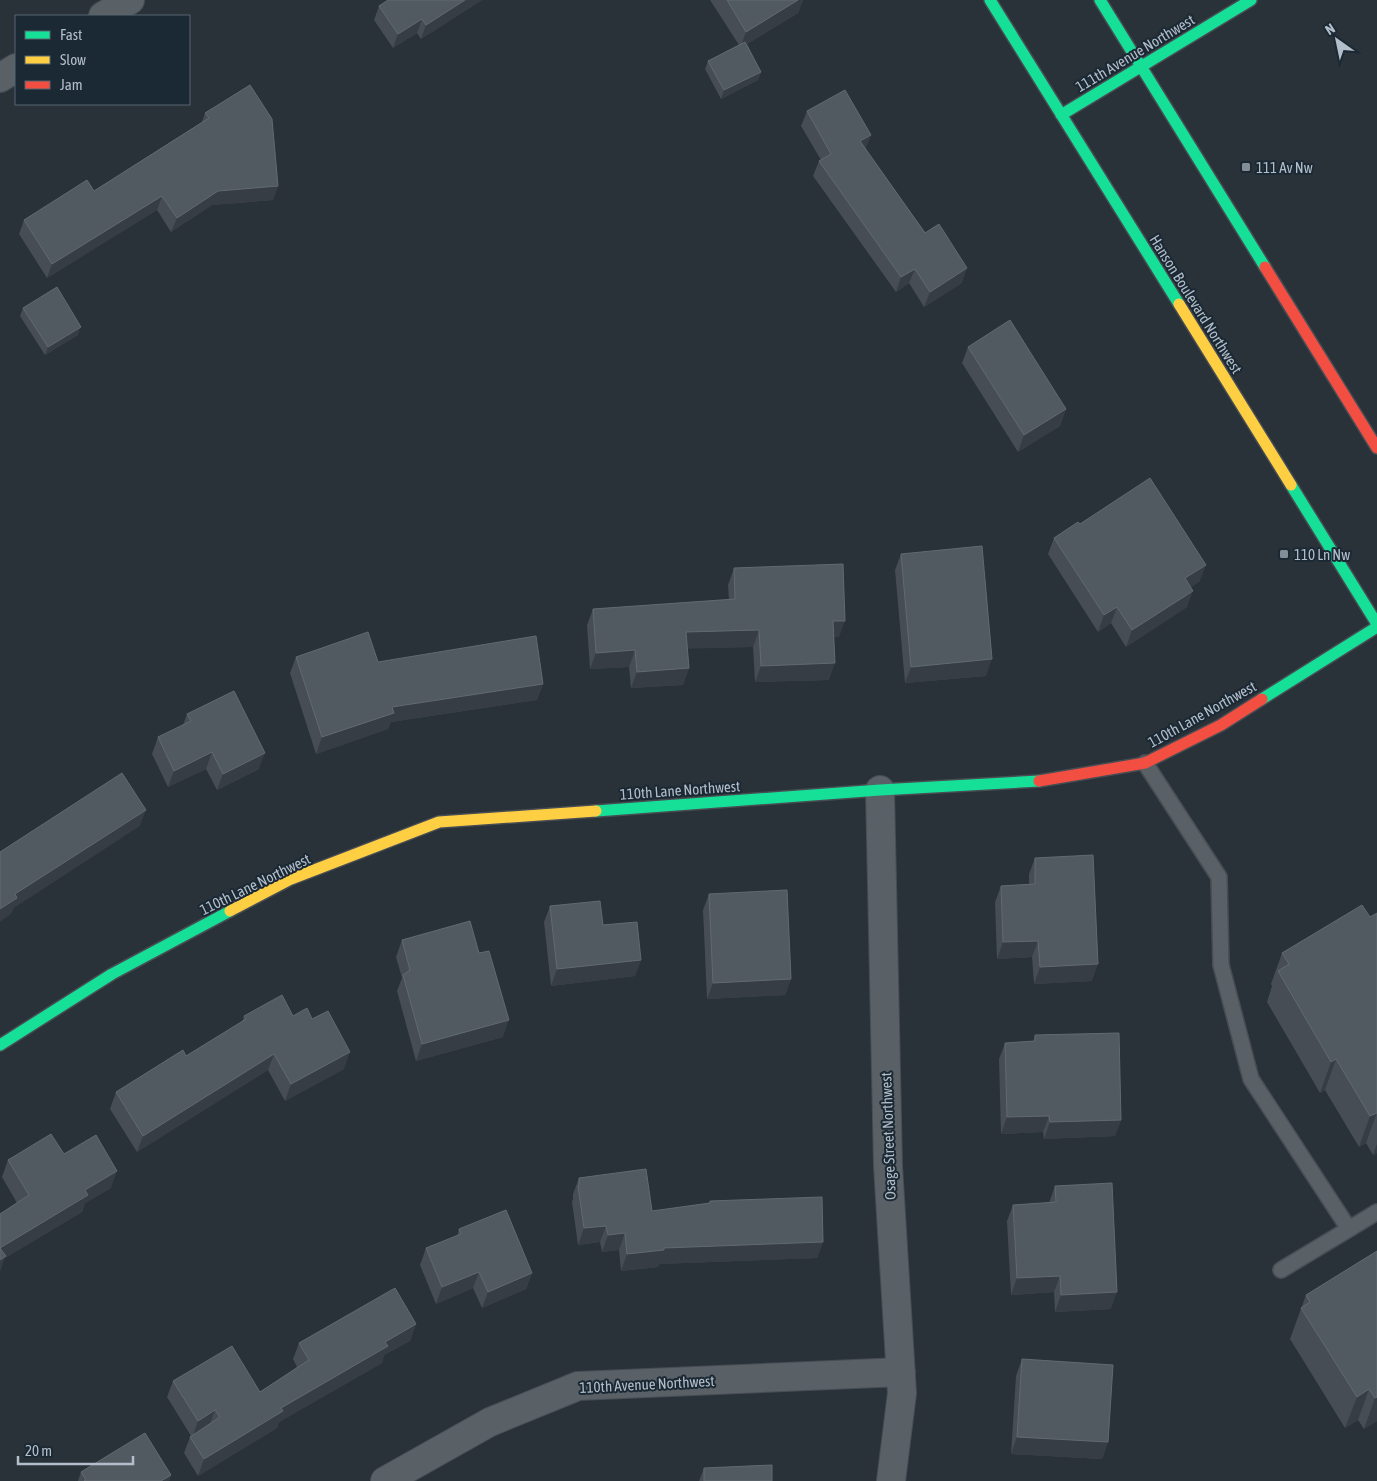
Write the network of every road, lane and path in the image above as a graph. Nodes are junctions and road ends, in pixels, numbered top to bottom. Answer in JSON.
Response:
{"nodes":[{"id":1,"x":130,"y":0,"type":"edge"},
{"id":2,"x":990,"y":0,"type":"edge"},
{"id":3,"x":1100,"y":0,"type":"edge"},
{"id":4,"x":1251,"y":0,"type":"edge"},
{"id":5,"x":105,"y":15,"type":"edge"},
{"id":6,"x":1142,"y":67,"type":"junction"},
{"id":7,"x":15,"y":69,"type":"edge"},
{"id":8,"x":0,"y":78,"type":"edge"},
{"id":9,"x":1061,"y":115,"type":"junction"},
{"id":10,"x":1377,"y":448,"type":"edge"},
{"id":11,"x":1377,"y":625,"type":"edge"},
{"id":12,"x":1145,"y":762,"type":"junction"},
{"id":13,"x":880,"y":790,"type":"junction"},
{"id":14,"x":0,"y":1045,"type":"edge"},
{"id":15,"x":1377,"y":1212,"type":"edge"},
{"id":16,"x":1349,"y":1229,"type":"junction"},
{"id":17,"x":1281,"y":1270,"type":"dead end"},
{"id":18,"x":901,"y":1372,"type":"junction"},
{"id":19,"x":385,"y":1481,"type":"edge"},
{"id":20,"x":891,"y":1481,"type":"edge"}],
"edges":[{"from":1,"to":5,"type":"street"},
{"from":2,"to":9,"type":"street","name":"Hanson Boulevard Northwest"},
{"from":3,"to":6,"type":"street"},
{"from":4,"to":6,"type":"street","name":"111th Avenue Northwest"},
{"from":6,"to":9,"type":"street","name":"111th Avenue Northwest"},
{"from":6,"to":10,"type":"street"},
{"from":7,"to":8,"type":"street"},
{"from":9,"to":11,"type":"street","name":"Hanson Boulevard Northwest"},
{"from":11,"to":12,"type":"street","name":"110th Lane Northwest"},
{"from":12,"to":13,"type":"street","name":"110th Lane Northwest"},
{"from":12,"to":16,"type":"lane"},
{"from":13,"to":14,"type":"street","name":"110th Lane Northwest"},
{"from":13,"to":18,"type":"street","name":"Osage Street Northwest"},
{"from":15,"to":16,"type":"lane"},
{"from":16,"to":17,"type":"lane"},
{"from":18,"to":19,"type":"street","name":"110th Avenue Northwest"},
{"from":18,"to":20,"type":"street","name":"Osage Street Northwest"}]}
